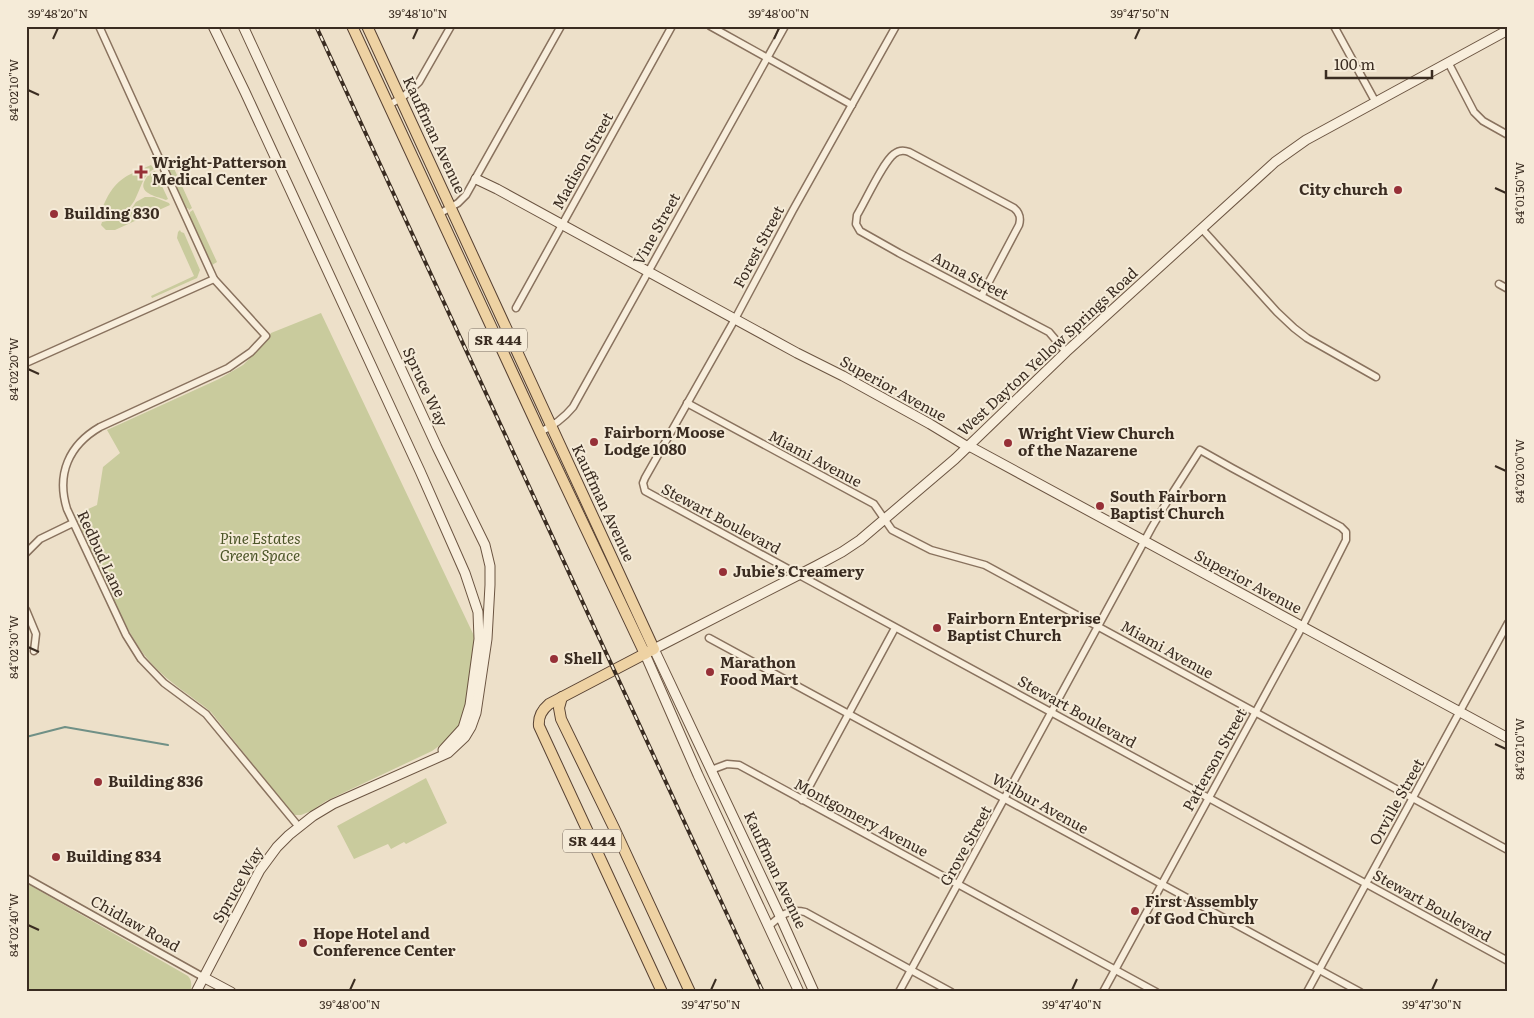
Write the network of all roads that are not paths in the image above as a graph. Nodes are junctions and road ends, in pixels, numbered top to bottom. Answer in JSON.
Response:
{"nodes":[{"id":1,"x":99,"y":26,"type":"edge"},
{"id":2,"x":213,"y":26,"type":"edge"},
{"id":3,"x":243,"y":26,"type":"edge"},
{"id":4,"x":352,"y":26,"type":"edge"},
{"id":5,"x":367,"y":26,"type":"edge"},
{"id":6,"x":451,"y":26,"type":"edge"},
{"id":7,"x":561,"y":26,"type":"edge"},
{"id":8,"x":672,"y":26,"type":"edge"},
{"id":9,"x":710,"y":26,"type":"edge"},
{"id":10,"x":785,"y":26,"type":"edge"},
{"id":11,"x":896,"y":26,"type":"edge"},
{"id":12,"x":1334,"y":26,"type":"edge"},
{"id":13,"x":1508,"y":30,"type":"edge"},
{"id":14,"x":767,"y":58,"type":"junction"},
{"id":15,"x":1448,"y":62,"type":"junction"},
{"id":16,"x":400,"y":98,"type":"junction"},
{"id":17,"x":1375,"y":102,"type":"junction"},
{"id":18,"x":389,"y":105,"type":"junction"},
{"id":19,"x":852,"y":105,"type":"junction"},
{"id":20,"x":1508,"y":135,"type":"edge"},
{"id":21,"x":476,"y":179,"type":"junction"},
{"id":22,"x":451,"y":208,"type":"junction"},
{"id":23,"x":439,"y":214,"type":"junction"},
{"id":24,"x":562,"y":225,"type":"junction"},
{"id":25,"x":1202,"y":229,"type":"junction"},
{"id":26,"x":648,"y":272,"type":"junction"},
{"id":27,"x":214,"y":280,"type":"junction"},
{"id":28,"x":1499,"y":284,"type":"dead end"},
{"id":29,"x":1508,"y":289,"type":"edge"},
{"id":30,"x":982,"y":295,"type":"junction"},
{"id":31,"x":516,"y":308,"type":"dead end"},
{"id":32,"x":735,"y":319,"type":"junction"},
{"id":33,"x":1066,"y":352,"type":"junction"},
{"id":34,"x":26,"y":363,"type":"edge"},
{"id":35,"x":1376,"y":377,"type":"dead end"},
{"id":36,"x":687,"y":403,"type":"junction"},
{"id":37,"x":551,"y":427,"type":"junction"},
{"id":38,"x":540,"y":432,"type":"junction"},
{"id":39,"x":968,"y":447,"type":"junction"},
{"id":40,"x":1200,"y":450,"type":"joint"},
{"id":41,"x":645,"y":478,"type":"joint"},
{"id":42,"x":884,"y":520,"type":"junction"},
{"id":43,"x":73,"y":523,"type":"junction"},
{"id":44,"x":1145,"y":541,"type":"junction"},
{"id":45,"x":26,"y":553,"type":"edge"},
{"id":46,"x":798,"y":574,"type":"junction"},
{"id":47,"x":26,"y":610,"type":"edge"},
{"id":48,"x":1508,"y":623,"type":"edge"},
{"id":49,"x":1302,"y":626,"type":"junction"},
{"id":50,"x":1099,"y":627,"type":"junction"},
{"id":51,"x":895,"y":628,"type":"junction"},
{"id":52,"x":709,"y":638,"type":"dead end"},
{"id":53,"x":34,"y":651,"type":"dead end"},
{"id":54,"x":649,"y":652,"type":"junction"},
{"id":55,"x":562,"y":697,"type":"junction"},
{"id":56,"x":1459,"y":712,"type":"junction"},
{"id":57,"x":848,"y":713,"type":"junction"},
{"id":58,"x":1052,"y":713,"type":"junction"},
{"id":59,"x":1255,"y":713,"type":"junction"},
{"id":60,"x":1508,"y":738,"type":"edge"},
{"id":61,"x":433,"y":758,"type":"junction"},
{"id":62,"x":711,"y":770,"type":"junction"},
{"id":63,"x":1209,"y":798,"type":"junction"},
{"id":64,"x":1413,"y":798,"type":"junction"},
{"id":65,"x":1005,"y":799,"type":"junction"},
{"id":66,"x":802,"y":800,"type":"junction"},
{"id":67,"x":299,"y":827,"type":"junction"},
{"id":68,"x":1508,"y":850,"type":"edge"},
{"id":69,"x":26,"y":878,"type":"edge"},
{"id":70,"x":959,"y":884,"type":"junction"},
{"id":71,"x":1162,"y":884,"type":"junction"},
{"id":72,"x":1366,"y":884,"type":"junction"},
{"id":73,"x":780,"y":916,"type":"junction"},
{"id":74,"x":768,"y":926,"type":"junction"},
{"id":75,"x":1508,"y":961,"type":"edge"},
{"id":76,"x":1319,"y":969,"type":"junction"},
{"id":77,"x":911,"y":970,"type":"junction"},
{"id":78,"x":1115,"y":970,"type":"junction"},
{"id":79,"x":204,"y":977,"type":"junction"},
{"id":80,"x":196,"y":992,"type":"edge"},
{"id":81,"x":231,"y":992,"type":"edge"},
{"id":82,"x":662,"y":992,"type":"edge"},
{"id":83,"x":690,"y":992,"type":"edge"},
{"id":84,"x":799,"y":992,"type":"edge"},
{"id":85,"x":814,"y":992,"type":"edge"},
{"id":86,"x":899,"y":992,"type":"edge"},
{"id":87,"x":951,"y":992,"type":"edge"},
{"id":88,"x":1103,"y":992,"type":"edge"},
{"id":89,"x":1156,"y":992,"type":"edge"},
{"id":90,"x":1307,"y":992,"type":"edge"},
{"id":91,"x":1360,"y":992,"type":"edge"}],
"edges":[{"from":1,"to":27,"type":"street"},
{"from":2,"to":61,"type":"street","name":"Spruce Way"},
{"from":3,"to":61,"type":"street","name":"Spruce Way"},
{"from":4,"to":18,"type":"main road","name":"Kauffman Avenue","number":"SR 444"},
{"from":5,"to":16,"type":"main road","name":"Kauffman Avenue","number":"SR 444"},
{"from":6,"to":16,"type":"street"},
{"from":7,"to":21,"type":"street"},
{"from":8,"to":24,"type":"street","name":"Madison Street"},
{"from":9,"to":14,"type":"street"},
{"from":10,"to":14,"type":"street","name":"Vine Street"},
{"from":11,"to":19,"type":"street","name":"Forest Street"},
{"from":12,"to":17,"type":"street"},
{"from":13,"to":15,"type":"street","name":"West Dayton Yellow Springs Road"},
{"from":14,"to":19,"type":"street"},
{"from":14,"to":26,"type":"street","name":"Vine Street"},
{"from":15,"to":17,"type":"street","name":"West Dayton Yellow Springs Road"},
{"from":15,"to":20,"type":"street"},
{"from":16,"to":18,"type":"street"},
{"from":16,"to":22,"type":"main road","name":"Kauffman Avenue","number":"SR 444"},
{"from":17,"to":25,"type":"street","name":"West Dayton Yellow Springs Road"},
{"from":18,"to":23,"type":"main road","name":"Kauffman Avenue","number":"SR 444"},
{"from":19,"to":32,"type":"street","name":"Forest Street"},
{"from":21,"to":22,"type":"street"},
{"from":21,"to":24,"type":"street","name":"Superior Avenue"},
{"from":22,"to":23,"type":"street"},
{"from":22,"to":37,"type":"main road","name":"Kauffman Avenue","number":"SR 444"},
{"from":23,"to":38,"type":"main road","name":"Kauffman Avenue","number":"SR 444"},
{"from":24,"to":26,"type":"street","name":"Superior Avenue"},
{"from":24,"to":31,"type":"street","name":"Madison Street"},
{"from":25,"to":33,"type":"street","name":"West Dayton Yellow Springs Road"},
{"from":25,"to":35,"type":"street"},
{"from":26,"to":32,"type":"street","name":"Superior Avenue"},
{"from":26,"to":37,"type":"street","name":"Vine Street"},
{"from":27,"to":34,"type":"street"},
{"from":27,"to":43,"type":"street","name":"Redbud Lane"},
{"from":28,"to":29,"type":"street"},
{"from":30,"to":30,"type":"street","name":"Anna Street"},
{"from":30,"to":33,"type":"street","name":"Anna Street"},
{"from":32,"to":36,"type":"street","name":"Forest Street"},
{"from":32,"to":39,"type":"street","name":"Superior Avenue"},
{"from":33,"to":39,"type":"street","name":"West Dayton Yellow Springs Road"},
{"from":36,"to":41,"type":"street","name":"Forest Street"},
{"from":36,"to":42,"type":"street","name":"Miami Avenue"},
{"from":37,"to":38,"type":"street","name":"Vine Street"},
{"from":37,"to":54,"type":"main road","name":"Kauffman Avenue","number":"SR 444"},
{"from":38,"to":54,"type":"main road","name":"Kauffman Avenue","number":"SR 444"},
{"from":39,"to":42,"type":"street","name":"West Dayton Yellow Springs Road"},
{"from":39,"to":44,"type":"street","name":"Superior Avenue"},
{"from":40,"to":44,"type":"street","name":"Grove Street"},
{"from":40,"to":49,"type":"street","name":"Patterson Street"},
{"from":41,"to":46,"type":"street","name":"Stewart Boulevard"},
{"from":42,"to":46,"type":"street","name":"West Dayton Yellow Springs Road"},
{"from":42,"to":50,"type":"street","name":"Miami Avenue"},
{"from":43,"to":45,"type":"street"},
{"from":43,"to":67,"type":"street","name":"Redbud Lane"},
{"from":44,"to":49,"type":"street","name":"Superior Avenue"},
{"from":44,"to":50,"type":"street","name":"Grove Street"},
{"from":46,"to":51,"type":"street","name":"Stewart Boulevard"},
{"from":46,"to":54,"type":"street","name":"West Dayton Yellow Springs Road"},
{"from":47,"to":53,"type":"street"},
{"from":48,"to":56,"type":"street","name":"Orville Street"},
{"from":49,"to":56,"type":"street","name":"Superior Avenue"},
{"from":49,"to":59,"type":"street","name":"Patterson Street"},
{"from":50,"to":58,"type":"street","name":"Grove Street"},
{"from":50,"to":59,"type":"street","name":"Miami Avenue"},
{"from":51,"to":57,"type":"street"},
{"from":51,"to":58,"type":"street","name":"Stewart Boulevard"},
{"from":52,"to":57,"type":"street","name":"Wilbur Avenue"},
{"from":54,"to":55,"type":"main road","name":"West Dayton Yellow Springs Road","number":"SR 444"},
{"from":54,"to":62,"type":"street","name":"Kauffman Avenue"},
{"from":54,"to":74,"type":"street","name":"Kauffman Avenue"},
{"from":55,"to":82,"type":"main road","number":"SR 444"},
{"from":55,"to":83,"type":"main road","number":"SR 444"},
{"from":56,"to":60,"type":"street","name":"Superior Avenue"},
{"from":56,"to":64,"type":"street","name":"Orville Street"},
{"from":57,"to":65,"type":"street","name":"Wilbur Avenue"},
{"from":57,"to":66,"type":"street"},
{"from":58,"to":63,"type":"street","name":"Stewart Boulevard"},
{"from":58,"to":65,"type":"street","name":"Grove Street"},
{"from":59,"to":63,"type":"street","name":"Patterson Street"},
{"from":59,"to":64,"type":"street","name":"Miami Avenue"},
{"from":61,"to":67,"type":"street","name":"Spruce Way"},
{"from":62,"to":66,"type":"street","name":"Montgomery Avenue"},
{"from":62,"to":73,"type":"street","name":"Kauffman Avenue"},
{"from":63,"to":71,"type":"street","name":"Patterson Street"},
{"from":63,"to":72,"type":"street","name":"Stewart Boulevard"},
{"from":64,"to":68,"type":"street","name":"Miami Avenue"},
{"from":64,"to":72,"type":"street","name":"Orville Street"},
{"from":65,"to":70,"type":"street","name":"Grove Street"},
{"from":65,"to":71,"type":"street","name":"Wilbur Avenue"},
{"from":66,"to":70,"type":"street","name":"Montgomery Avenue"},
{"from":67,"to":79,"type":"street","name":"Spruce Way"},
{"from":69,"to":79,"type":"street","name":"Chidlaw Road"},
{"from":70,"to":77,"type":"street","name":"Grove Street"},
{"from":70,"to":78,"type":"street","name":"Montgomery Avenue"},
{"from":71,"to":76,"type":"street","name":"Wilbur Avenue"},
{"from":71,"to":78,"type":"street","name":"Patterson Street"},
{"from":72,"to":75,"type":"street","name":"Stewart Boulevard"},
{"from":72,"to":76,"type":"street","name":"Orville Street"},
{"from":73,"to":74,"type":"street"},
{"from":73,"to":77,"type":"street"},
{"from":73,"to":85,"type":"street","name":"Kauffman Avenue"},
{"from":74,"to":84,"type":"street","name":"Kauffman Avenue"},
{"from":76,"to":90,"type":"street","name":"Orville Street"},
{"from":76,"to":91,"type":"street","name":"Wilbur Avenue"},
{"from":77,"to":86,"type":"street","name":"Grove Street"},
{"from":77,"to":87,"type":"street"},
{"from":78,"to":88,"type":"street","name":"Patterson Street"},
{"from":78,"to":89,"type":"street","name":"Montgomery Avenue"},
{"from":79,"to":80,"type":"street","name":"Spruce Way"},
{"from":79,"to":81,"type":"street","name":"Chidlaw Road"}]}
